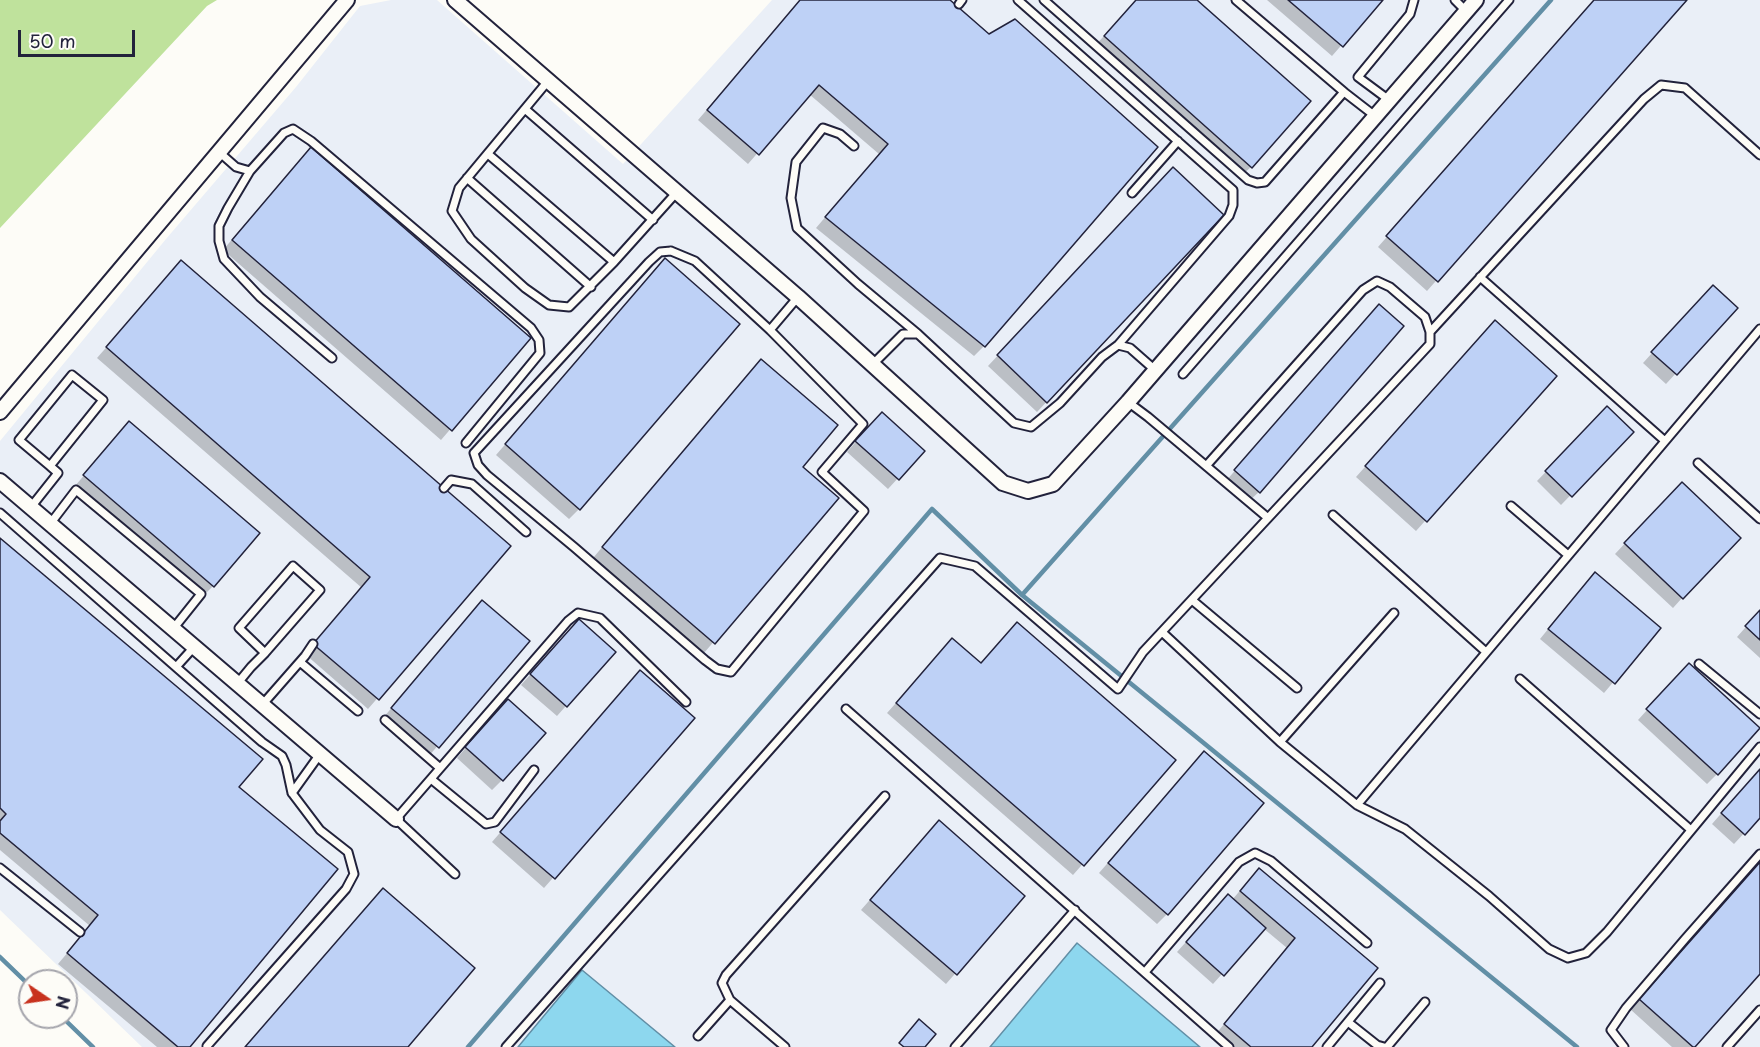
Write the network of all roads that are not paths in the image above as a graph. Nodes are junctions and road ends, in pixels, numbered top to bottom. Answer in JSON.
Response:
{"nodes":[{"id":1,"x":347,"y":0,"type":"edge"},
{"id":2,"x":455,"y":0,"type":"edge"},
{"id":3,"x":1018,"y":0,"type":"edge"},
{"id":4,"x":1044,"y":0,"type":"edge"},
{"id":5,"x":1236,"y":0,"type":"edge"},
{"id":6,"x":1414,"y":0,"type":"edge"},
{"id":7,"x":1455,"y":0,"type":"edge"},
{"id":8,"x":1476,"y":0,"type":"edge"},
{"id":9,"x":1509,"y":0,"type":"edge"},
{"id":10,"x":1466,"y":11,"type":"junction"},
{"id":11,"x":549,"y":80,"type":"junction"},
{"id":12,"x":1344,"y":92,"type":"junction"},
{"id":13,"x":1389,"y":100,"type":"junction"},
{"id":14,"x":525,"y":110,"type":"junction"},
{"id":15,"x":1376,"y":116,"type":"junction"},
{"id":16,"x":1178,"y":141,"type":"junction"},
{"id":17,"x":854,"y":146,"type":"dead end"},
{"id":18,"x":219,"y":152,"type":"junction"},
{"id":19,"x":488,"y":154,"type":"junction"},
{"id":20,"x":1760,"y":155,"type":"edge"},
{"id":21,"x":250,"y":171,"type":"junction"},
{"id":22,"x":467,"y":178,"type":"junction"},
{"id":23,"x":677,"y":192,"type":"junction"},
{"id":24,"x":1132,"y":192,"type":"dead end"},
{"id":25,"x":653,"y":220,"type":"junction"},
{"id":26,"x":614,"y":262,"type":"junction"},
{"id":27,"x":1480,"y":277,"type":"junction"},
{"id":28,"x":591,"y":287,"type":"junction"},
{"id":29,"x":798,"y":297,"type":"junction"},
{"id":30,"x":1760,"y":329,"type":"edge"},
{"id":31,"x":770,"y":330,"type":"junction"},
{"id":32,"x":1430,"y":332,"type":"junction"},
{"id":33,"x":918,"y":334,"type":"junction"},
{"id":34,"x":1118,"y":345,"type":"junction"},
{"id":35,"x":332,"y":358,"type":"dead end"},
{"id":36,"x":872,"y":365,"type":"junction"},
{"id":37,"x":1155,"y":370,"type":"junction"},
{"id":38,"x":1183,"y":374,"type":"dead end"},
{"id":39,"x":1128,"y":402,"type":"junction"},
{"id":40,"x":0,"y":412,"type":"edge"},
{"id":41,"x":1665,"y":441,"type":"junction"},
{"id":42,"x":466,"y":443,"type":"dead end"},
{"id":43,"x":1698,"y":463,"type":"dead end"},
{"id":44,"x":50,"y":466,"type":"junction"},
{"id":45,"x":1206,"y":466,"type":"junction"},
{"id":46,"x":0,"y":481,"type":"edge"},
{"id":47,"x":444,"y":488,"type":"dead end"},
{"id":48,"x":1511,"y":506,"type":"dead end"},
{"id":49,"x":31,"y":507,"type":"junction"},
{"id":50,"x":0,"y":513,"type":"edge"},
{"id":51,"x":1333,"y":516,"type":"dead end"},
{"id":52,"x":1268,"y":518,"type":"junction"},
{"id":53,"x":1760,"y":519,"type":"edge"},
{"id":54,"x":50,"y":524,"type":"junction"},
{"id":55,"x":526,"y":532,"type":"dead end"},
{"id":56,"x":1568,"y":555,"type":"junction"},
{"id":57,"x":1192,"y":600,"type":"junction"},
{"id":58,"x":1394,"y":613,"type":"dead end"},
{"id":59,"x":173,"y":629,"type":"junction"},
{"id":60,"x":1162,"y":632,"type":"junction"},
{"id":61,"x":313,"y":644,"type":"dead end"},
{"id":62,"x":194,"y":646,"type":"junction"},
{"id":63,"x":1486,"y":652,"type":"junction"},
{"id":64,"x":264,"y":653,"type":"junction"},
{"id":65,"x":300,"y":662,"type":"junction"},
{"id":66,"x":1699,"y":664,"type":"dead end"},
{"id":67,"x":176,"y":668,"type":"junction"},
{"id":68,"x":1520,"y":679,"type":"dead end"},
{"id":69,"x":237,"y":684,"type":"junction"},
{"id":70,"x":1296,"y":688,"type":"dead end"},
{"id":71,"x":686,"y":702,"type":"dead end"},
{"id":72,"x":262,"y":705,"type":"junction"},
{"id":73,"x":846,"y":708,"type":"dead end"},
{"id":74,"x":358,"y":711,"type":"dead end"},
{"id":75,"x":1760,"y":714,"type":"edge"},
{"id":76,"x":385,"y":720,"type":"dead end"},
{"id":77,"x":1280,"y":742,"type":"junction"},
{"id":78,"x":1760,"y":747,"type":"edge"},
{"id":79,"x":320,"y":754,"type":"junction"},
{"id":80,"x":440,"y":768,"type":"junction"},
{"id":81,"x":534,"y":770,"type":"dead end"},
{"id":82,"x":431,"y":779,"type":"junction"},
{"id":83,"x":291,"y":793,"type":"junction"},
{"id":84,"x":885,"y":796,"type":"dead end"},
{"id":85,"x":1358,"y":805,"type":"junction"},
{"id":86,"x":396,"y":819,"type":"junction"},
{"id":87,"x":1691,"y":830,"type":"junction"},
{"id":88,"x":1760,"y":854,"type":"edge"},
{"id":89,"x":0,"y":868,"type":"edge"},
{"id":90,"x":455,"y":874,"type":"dead end"},
{"id":91,"x":1075,"y":910,"type":"junction"},
{"id":92,"x":80,"y":932,"type":"dead end"},
{"id":93,"x":1367,"y":943,"type":"dead end"},
{"id":94,"x":1145,"y":972,"type":"junction"},
{"id":95,"x":1380,"y":983,"type":"dead end"},
{"id":96,"x":730,"y":1000,"type":"junction"},
{"id":97,"x":1425,"y":1002,"type":"dead end"},
{"id":98,"x":1760,"y":1010,"type":"edge"},
{"id":99,"x":1348,"y":1022,"type":"junction"},
{"id":100,"x":698,"y":1036,"type":"dead end"},
{"id":101,"x":207,"y":1046,"type":"edge"},
{"id":102,"x":506,"y":1047,"type":"edge"},
{"id":103,"x":785,"y":1047,"type":"edge"},
{"id":104,"x":956,"y":1047,"type":"edge"},
{"id":105,"x":1229,"y":1047,"type":"edge"},
{"id":106,"x":1327,"y":1047,"type":"edge"},
{"id":107,"x":1385,"y":1047,"type":"edge"},
{"id":108,"x":1624,"y":1047,"type":"edge"},
{"id":109,"x":1727,"y":1047,"type":"edge"}],
"edges":[{"from":1,"to":18,"type":"street"},
{"from":2,"to":11,"type":"street"},
{"from":3,"to":16,"type":"lane"},
{"from":4,"to":12,"type":"lane"},
{"from":5,"to":12,"type":"lane"},
{"from":6,"to":13,"type":"lane"},
{"from":7,"to":10,"type":"lane"},
{"from":8,"to":10,"type":"street"},
{"from":9,"to":38,"type":"lane"},
{"from":10,"to":13,"type":"street"},
{"from":11,"to":14,"type":"lane"},
{"from":11,"to":23,"type":"street"},
{"from":12,"to":15,"type":"lane"},
{"from":13,"to":15,"type":"street"},
{"from":14,"to":19,"type":"lane"},
{"from":14,"to":25,"type":"lane"},
{"from":15,"to":37,"type":"street"},
{"from":16,"to":24,"type":"lane"},
{"from":16,"to":34,"type":"lane"},
{"from":17,"to":33,"type":"lane"},
{"from":18,"to":21,"type":"lane"},
{"from":18,"to":40,"type":"street"},
{"from":19,"to":22,"type":"lane"},
{"from":19,"to":26,"type":"lane"},
{"from":20,"to":27,"type":"lane"},
{"from":21,"to":35,"type":"lane"},
{"from":21,"to":42,"type":"lane"},
{"from":22,"to":28,"type":"lane"},
{"from":22,"to":28,"type":"lane"},
{"from":23,"to":25,"type":"lane"},
{"from":23,"to":29,"type":"street"},
{"from":25,"to":26,"type":"lane"},
{"from":26,"to":28,"type":"lane"},
{"from":27,"to":32,"type":"lane"},
{"from":27,"to":41,"type":"lane"},
{"from":29,"to":31,"type":"lane"},
{"from":29,"to":36,"type":"street"},
{"from":30,"to":41,"type":"lane"},
{"from":31,"to":31,"type":"lane"},
{"from":32,"to":45,"type":"lane"},
{"from":32,"to":52,"type":"lane"},
{"from":33,"to":34,"type":"lane"},
{"from":33,"to":36,"type":"lane"},
{"from":34,"to":37,"type":"lane"},
{"from":36,"to":39,"type":"street"},
{"from":37,"to":39,"type":"street"},
{"from":39,"to":45,"type":"lane"},
{"from":41,"to":56,"type":"lane"},
{"from":43,"to":53,"type":"lane"},
{"from":44,"to":44,"type":"lane"},
{"from":44,"to":49,"type":"lane"},
{"from":45,"to":52,"type":"lane"},
{"from":46,"to":49,"type":"street"},
{"from":47,"to":55,"type":"lane"},
{"from":48,"to":56,"type":"lane"},
{"from":49,"to":54,"type":"street"},
{"from":50,"to":67,"type":"lane"},
{"from":51,"to":63,"type":"lane"},
{"from":52,"to":57,"type":"lane"},
{"from":54,"to":59,"type":"street"},
{"from":54,"to":59,"type":"lane"},
{"from":56,"to":63,"type":"lane"},
{"from":57,"to":60,"type":"lane"},
{"from":57,"to":70,"type":"lane"},
{"from":58,"to":77,"type":"lane"},
{"from":59,"to":62,"type":"street"},
{"from":60,"to":77,"type":"lane"},
{"from":60,"to":102,"type":"lane"},
{"from":61,"to":65,"type":"lane"},
{"from":62,"to":67,"type":"lane"},
{"from":62,"to":69,"type":"street"},
{"from":63,"to":85,"type":"lane"},
{"from":64,"to":64,"type":"lane"},
{"from":64,"to":69,"type":"lane"},
{"from":65,"to":72,"type":"lane"},
{"from":65,"to":74,"type":"lane"},
{"from":66,"to":75,"type":"lane"},
{"from":67,"to":83,"type":"lane"},
{"from":68,"to":87,"type":"lane"},
{"from":69,"to":72,"type":"street"},
{"from":71,"to":80,"type":"lane"},
{"from":72,"to":79,"type":"street"},
{"from":73,"to":91,"type":"lane"},
{"from":76,"to":80,"type":"lane"},
{"from":77,"to":85,"type":"lane"},
{"from":78,"to":87,"type":"lane"},
{"from":79,"to":83,"type":"lane"},
{"from":79,"to":86,"type":"street"},
{"from":80,"to":82,"type":"lane"},
{"from":81,"to":82,"type":"lane"},
{"from":82,"to":86,"type":"lane"},
{"from":83,"to":101,"type":"lane"},
{"from":84,"to":96,"type":"lane"},
{"from":85,"to":87,"type":"lane"},
{"from":86,"to":90,"type":"lane"},
{"from":88,"to":108,"type":"lane"},
{"from":89,"to":92,"type":"lane"},
{"from":91,"to":94,"type":"lane"},
{"from":91,"to":104,"type":"lane"},
{"from":93,"to":94,"type":"lane"},
{"from":94,"to":105,"type":"lane"},
{"from":95,"to":99,"type":"lane"},
{"from":96,"to":100,"type":"lane"},
{"from":96,"to":103,"type":"lane"},
{"from":97,"to":107,"type":"lane"},
{"from":98,"to":109,"type":"lane"},
{"from":99,"to":106,"type":"lane"},
{"from":99,"to":107,"type":"lane"}]}
